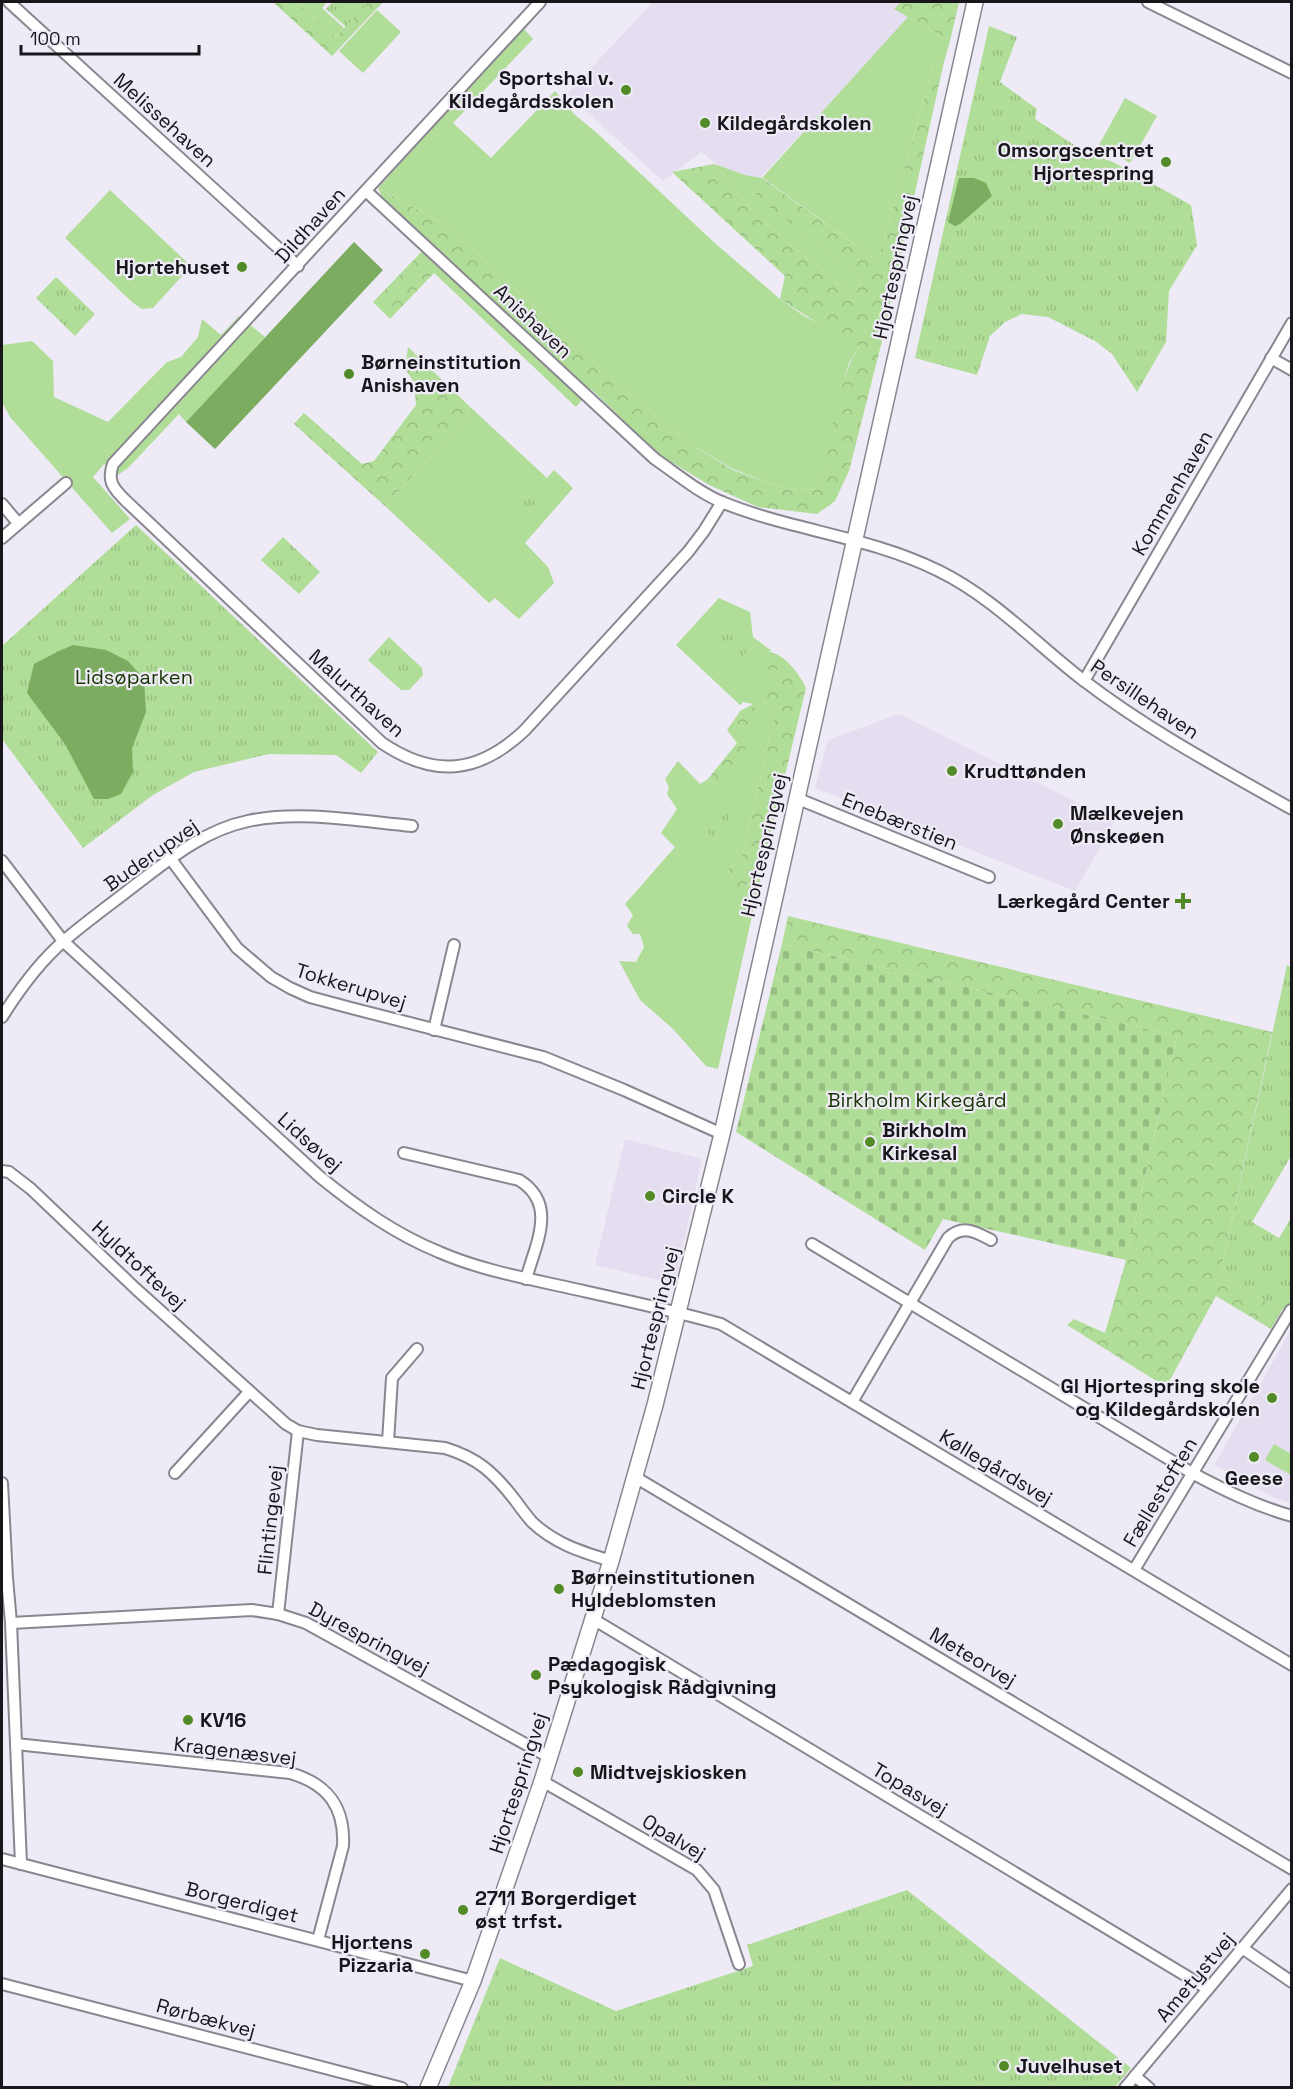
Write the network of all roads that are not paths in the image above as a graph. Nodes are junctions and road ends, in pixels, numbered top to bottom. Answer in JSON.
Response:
{"nodes":[{"id":1,"x":9,"y":2,"type":"edge"},
{"id":2,"x":540,"y":2,"type":"edge"},
{"id":3,"x":975,"y":2,"type":"edge"},
{"id":4,"x":1148,"y":2,"type":"edge"},
{"id":5,"x":1292,"y":73,"type":"edge"},
{"id":6,"x":366,"y":191,"type":"junction"},
{"id":7,"x":298,"y":266,"type":"junction"},
{"id":8,"x":1292,"y":323,"type":"edge"},
{"id":9,"x":1271,"y":358,"type":"junction"},
{"id":10,"x":1292,"y":370,"type":"edge"},
{"id":11,"x":109,"y":474,"type":"joint"},
{"id":12,"x":66,"y":483,"type":"dead end"},
{"id":13,"x":722,"y":502,"type":"junction"},
{"id":14,"x":2,"y":504,"type":"edge"},
{"id":15,"x":18,"y":523,"type":"junction"},
{"id":16,"x":2,"y":538,"type":"edge"},
{"id":17,"x":856,"y":541,"type":"junction"},
{"id":18,"x":1084,"y":681,"type":"junction"},
{"id":19,"x":796,"y":798,"type":"junction"},
{"id":20,"x":1292,"y":809,"type":"edge"},
{"id":21,"x":412,"y":826,"type":"dead end"},
{"id":22,"x":170,"y":858,"type":"junction"},
{"id":23,"x":2,"y":861,"type":"edge"},
{"id":24,"x":989,"y":877,"type":"dead end"},
{"id":25,"x":63,"y":941,"type":"junction"},
{"id":26,"x":454,"y":945,"type":"dead end"},
{"id":27,"x":2,"y":1017,"type":"edge"},
{"id":28,"x":434,"y":1030,"type":"junction"},
{"id":29,"x":722,"y":1134,"type":"junction"},
{"id":30,"x":404,"y":1152,"type":"dead end"},
{"id":31,"x":2,"y":1171,"type":"edge"},
{"id":32,"x":991,"y":1240,"type":"dead end"},
{"id":33,"x":812,"y":1244,"type":"dead end"},
{"id":34,"x":526,"y":1279,"type":"junction"},
{"id":35,"x":911,"y":1304,"type":"junction"},
{"id":36,"x":1292,"y":1310,"type":"edge"},
{"id":37,"x":677,"y":1312,"type":"junction"},
{"id":38,"x":417,"y":1349,"type":"dead end"},
{"id":39,"x":249,"y":1392,"type":"junction"},
{"id":40,"x":852,"y":1402,"type":"junction"},
{"id":41,"x":298,"y":1431,"type":"junction"},
{"id":42,"x":388,"y":1442,"type":"junction"},
{"id":43,"x":175,"y":1473,"type":"dead end"},
{"id":44,"x":1192,"y":1473,"type":"junction"},
{"id":45,"x":635,"y":1477,"type":"junction"},
{"id":46,"x":2,"y":1483,"type":"edge"},
{"id":47,"x":1292,"y":1516,"type":"edge"},
{"id":48,"x":611,"y":1562,"type":"junction"},
{"id":49,"x":1134,"y":1570,"type":"junction"},
{"id":50,"x":278,"y":1614,"type":"junction"},
{"id":51,"x":593,"y":1619,"type":"junction"},
{"id":52,"x":11,"y":1623,"type":"junction"},
{"id":53,"x":1292,"y":1665,"type":"edge"},
{"id":54,"x":16,"y":1744,"type":"junction"},
{"id":55,"x":549,"y":1757,"type":"junction"},
{"id":56,"x":542,"y":1781,"type":"junction"},
{"id":57,"x":2,"y":1859,"type":"edge"},
{"id":58,"x":21,"y":1864,"type":"junction"},
{"id":59,"x":1292,"y":1869,"type":"edge"},
{"id":60,"x":1292,"y":1889,"type":"edge"},
{"id":61,"x":318,"y":1940,"type":"junction"},
{"id":62,"x":1242,"y":1948,"type":"junction"},
{"id":63,"x":739,"y":1964,"type":"dead end"},
{"id":64,"x":473,"y":1981,"type":"junction"},
{"id":65,"x":1292,"y":1983,"type":"edge"},
{"id":66,"x":2,"y":1984,"type":"edge"},
{"id":67,"x":1208,"y":1989,"type":"junction"},
{"id":68,"x":1135,"y":2076,"type":"junction"},
{"id":69,"x":402,"y":2088,"type":"edge"},
{"id":70,"x":428,"y":2088,"type":"edge"},
{"id":71,"x":1125,"y":2088,"type":"edge"},
{"id":72,"x":1149,"y":2088,"type":"edge"}],
"edges":[{"from":1,"to":7,"type":"street","name":"Melissehaven"},
{"from":2,"to":6,"type":"street","name":"Dildhaven"},
{"from":3,"to":17,"type":"street","name":"Hjortespringvej"},
{"from":4,"to":5,"type":"street"},
{"from":6,"to":7,"type":"street","name":"Dildhaven"},
{"from":6,"to":13,"type":"street","name":"Anishaven"},
{"from":7,"to":11,"type":"street","name":"Dildhaven"},
{"from":8,"to":9,"type":"street","name":"Kommenhaven"},
{"from":9,"to":10,"type":"street"},
{"from":9,"to":18,"type":"street","name":"Kommenhaven"},
{"from":11,"to":13,"type":"street","name":"Malurthaven"},
{"from":12,"to":15,"type":"street"},
{"from":13,"to":17,"type":"street"},
{"from":14,"to":15,"type":"street"},
{"from":15,"to":16,"type":"street"},
{"from":17,"to":18,"type":"street","name":"Persillehaven"},
{"from":17,"to":19,"type":"street","name":"Hjortespringvej"},
{"from":18,"to":20,"type":"street","name":"Persillehaven"},
{"from":19,"to":24,"type":"street","name":"Enebærstien"},
{"from":19,"to":29,"type":"street","name":"Hjortespringvej"},
{"from":21,"to":22,"type":"street","name":"Buderupvej"},
{"from":22,"to":25,"type":"street","name":"Buderupvej"},
{"from":22,"to":28,"type":"street","name":"Tokkerupvej"},
{"from":23,"to":25,"type":"street","name":"Lidsøvej"},
{"from":25,"to":27,"type":"street","name":"Buderupvej"},
{"from":25,"to":34,"type":"street","name":"Lidsøvej"},
{"from":26,"to":28,"type":"street"},
{"from":28,"to":29,"type":"street","name":"Tokkerupvej"},
{"from":29,"to":37,"type":"street","name":"Hjortespringvej"},
{"from":30,"to":34,"type":"street"},
{"from":31,"to":39,"type":"street","name":"Hyldtoftevej"},
{"from":32,"to":35,"type":"street"},
{"from":33,"to":35,"type":"street"},
{"from":34,"to":37,"type":"street","name":"Lidsøvej"},
{"from":35,"to":40,"type":"street"},
{"from":35,"to":44,"type":"street"},
{"from":36,"to":44,"type":"street","name":"Fællestoften"},
{"from":37,"to":40,"type":"street","name":"Køllegårdsvej"},
{"from":37,"to":45,"type":"street","name":"Hjortespringvej"},
{"from":38,"to":42,"type":"street"},
{"from":39,"to":41,"type":"street","name":"Hyldtoftevej"},
{"from":39,"to":43,"type":"street"},
{"from":40,"to":49,"type":"street","name":"Køllegårdsvej"},
{"from":41,"to":42,"type":"street","name":"Hyldtoftevej"},
{"from":41,"to":50,"type":"street","name":"Flintingevej"},
{"from":42,"to":48,"type":"street","name":"Hyldtoftevej"},
{"from":44,"to":47,"type":"street"},
{"from":44,"to":49,"type":"street","name":"Fællestoften"},
{"from":45,"to":48,"type":"street","name":"Hjortespringvej"},
{"from":45,"to":59,"type":"street","name":"Meteorvej"},
{"from":46,"to":52,"type":"street"},
{"from":48,"to":51,"type":"street","name":"Hjortespringvej"},
{"from":49,"to":53,"type":"street","name":"Køllegårdsvej"},
{"from":50,"to":52,"type":"street","name":"Dyrespringvej"},
{"from":50,"to":55,"type":"street","name":"Dyrespringvej"},
{"from":51,"to":55,"type":"street","name":"Hjortespringvej"},
{"from":51,"to":67,"type":"street","name":"Topasvej"},
{"from":52,"to":54,"type":"street"},
{"from":54,"to":58,"type":"street"},
{"from":54,"to":61,"type":"street","name":"Kragenæsvej"},
{"from":55,"to":56,"type":"street","name":"Hjortespringvej"},
{"from":56,"to":63,"type":"street","name":"Opalvej"},
{"from":56,"to":64,"type":"street","name":"Hjortespringvej"},
{"from":57,"to":58,"type":"street","name":"Borgerdiget"},
{"from":58,"to":61,"type":"street","name":"Borgerdiget"},
{"from":60,"to":62,"type":"street","name":"Ametystvej"},
{"from":61,"to":64,"type":"street","name":"Borgerdiget"},
{"from":62,"to":65,"type":"street"},
{"from":62,"to":67,"type":"street","name":"Ametystvej"},
{"from":64,"to":70,"type":"street","name":"Hjortespringvej"},
{"from":66,"to":69,"type":"street","name":"Rørbækvej"},
{"from":67,"to":68,"type":"street","name":"Ametystvej"},
{"from":68,"to":71,"type":"street","name":"Ametystvej"},
{"from":68,"to":72,"type":"street"}]}
